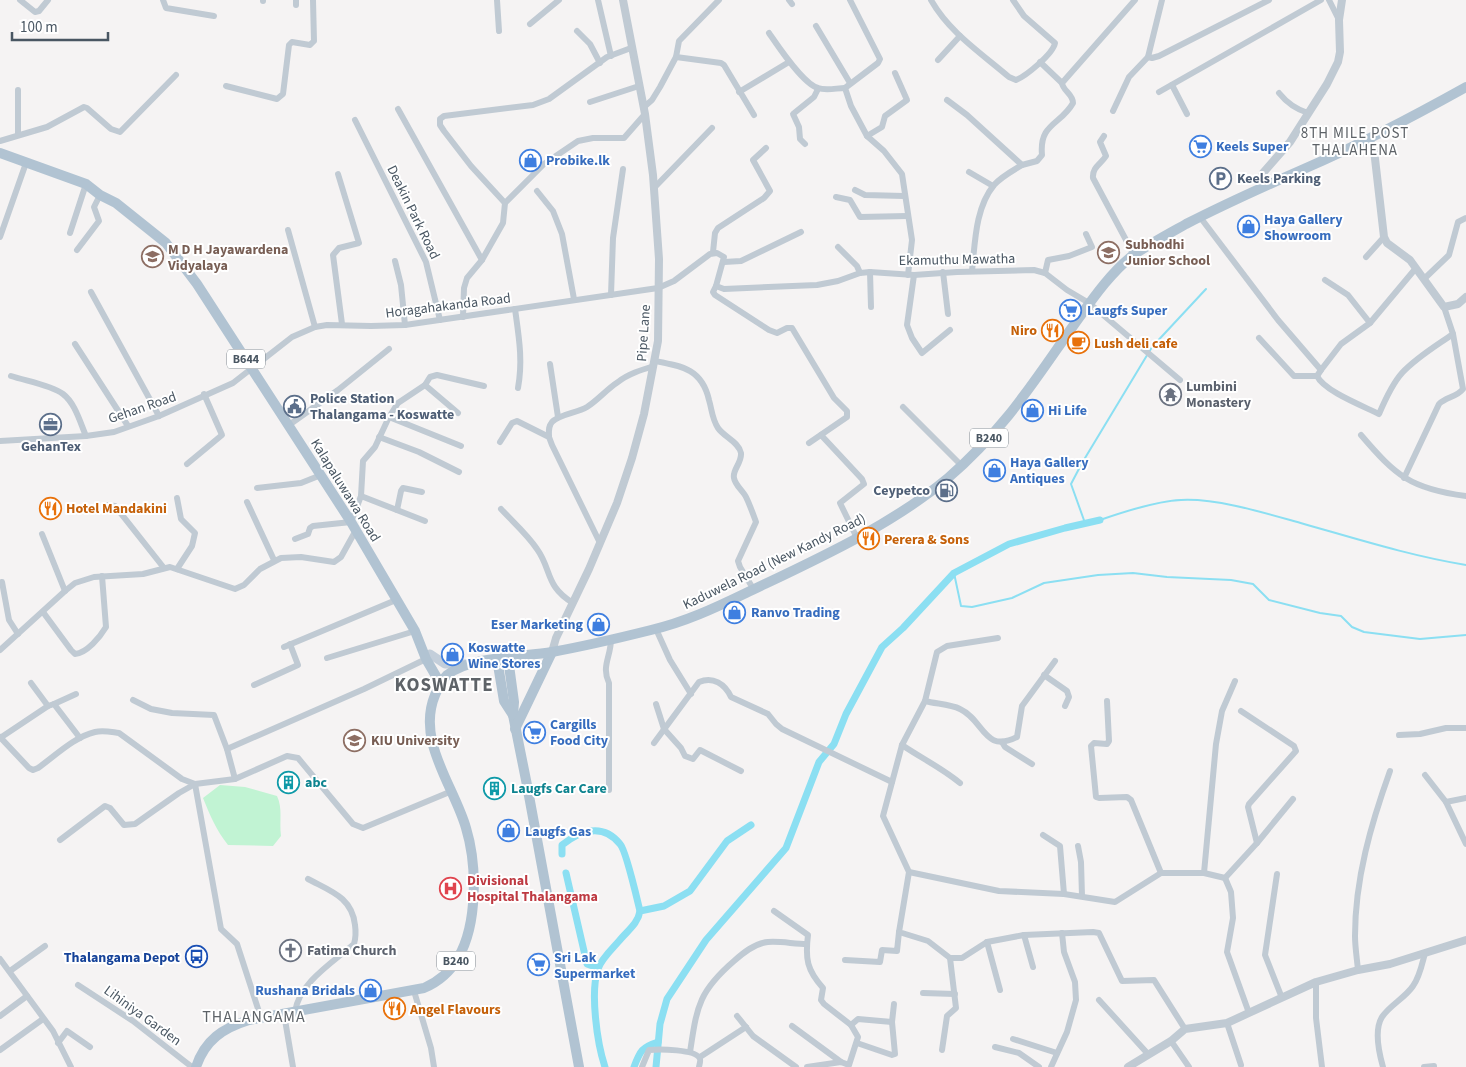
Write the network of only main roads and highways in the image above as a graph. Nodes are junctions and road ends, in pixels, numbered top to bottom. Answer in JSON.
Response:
{"nodes":[{"id":1,"x":1465,"y":89,"type":"edge"},
{"id":2,"x":0,"y":153,"type":"edge"},
{"id":3,"x":552,"y":652,"type":"junction"},
{"id":4,"x":428,"y":656,"type":"junction"},
{"id":5,"x":503,"y":658,"type":"junction"},
{"id":6,"x":472,"y":664,"type":"junction"},
{"id":7,"x":442,"y":681,"type":"junction"},
{"id":8,"x":515,"y":729,"type":"junction"},
{"id":9,"x":194,"y":1067,"type":"edge"},
{"id":10,"x":580,"y":1067,"type":"edge"}],
"edges":[{"from":1,"to":3,"type":"main road","name":"Kaduwela Road (New Kandy Road)","number":"B240"},
{"from":2,"to":4,"type":"main road","name":"Kalapaluwawa Road","number":"B644"},
{"from":3,"to":5,"type":"main road","name":"Kaduwela Road (New Kandy Road)","number":"B240"},
{"from":3,"to":8,"type":"main road"},
{"from":4,"to":6,"type":"main road"},
{"from":4,"to":7,"type":"main road","name":"Kalapaluwawa Road","number":"B644"},
{"from":5,"to":6,"type":"main road","name":"Kaduwela Road (New Kandy Road)","number":"B240"},
{"from":5,"to":8,"type":"main road"},
{"from":6,"to":7,"type":"main road","name":"Kaduwela Road (New Kandy Road)","number":"B240"},
{"from":7,"to":9,"type":"main road","number":"B240"},
{"from":8,"to":10,"type":"main road"}]}
